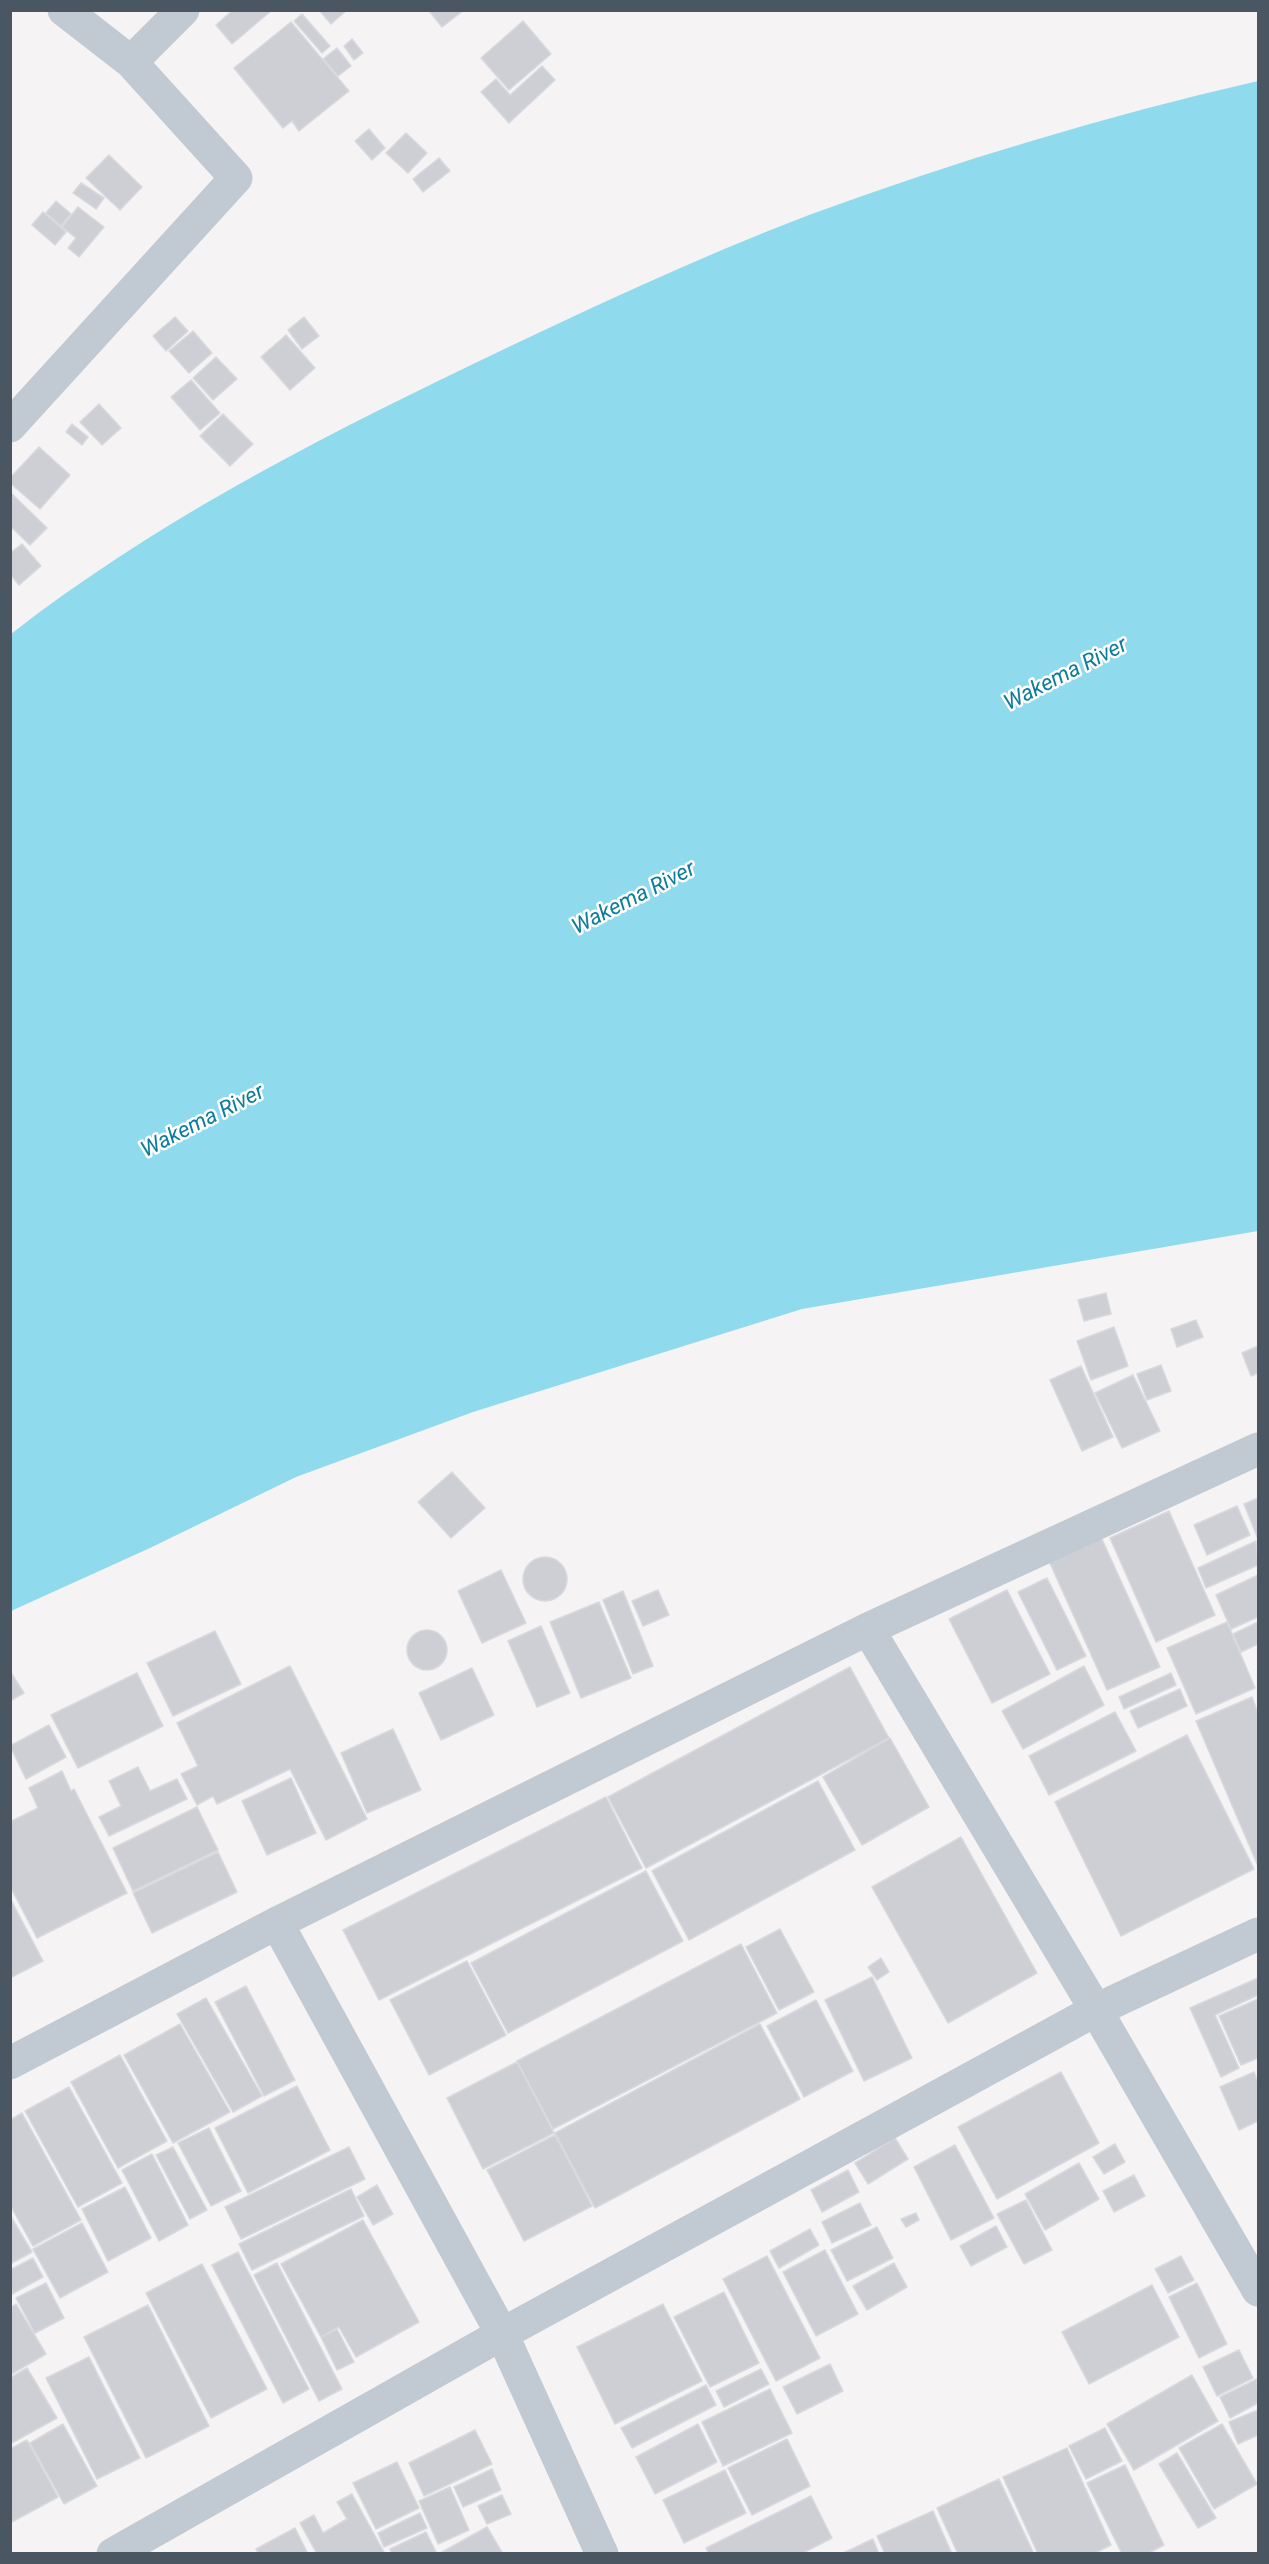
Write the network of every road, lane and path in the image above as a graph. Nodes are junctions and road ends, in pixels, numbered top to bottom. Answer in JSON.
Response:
{"nodes":[{"id":1,"x":64,"y":10,"type":"edge"},
{"id":2,"x":183,"y":10,"type":"edge"},
{"id":3,"x":131,"y":62,"type":"junction"},
{"id":4,"x":10,"y":426,"type":"edge"},
{"id":5,"x":1258,"y":1449,"type":"edge"},
{"id":6,"x":868,"y":1629,"type":"junction"},
{"id":7,"x":277,"y":1923,"type":"junction"},
{"id":8,"x":1258,"y":1934,"type":"edge"},
{"id":9,"x":1096,"y":2010,"type":"junction"},
{"id":10,"x":10,"y":2063,"type":"edge"},
{"id":11,"x":1258,"y":2290,"type":"edge"},
{"id":12,"x":502,"y":2334,"type":"junction"},
{"id":13,"x":113,"y":2553,"type":"edge"},
{"id":14,"x":602,"y":2553,"type":"edge"}],
"edges":[{"from":1,"to":3,"type":"street"},
{"from":2,"to":3,"type":"street"},
{"from":3,"to":4,"type":"street"},
{"from":5,"to":6,"type":"street"},
{"from":6,"to":7,"type":"street"},
{"from":6,"to":9,"type":"street"},
{"from":7,"to":10,"type":"street"},
{"from":7,"to":12,"type":"street"},
{"from":8,"to":9,"type":"street"},
{"from":9,"to":11,"type":"street"},
{"from":9,"to":12,"type":"street"},
{"from":12,"to":13,"type":"street"},
{"from":12,"to":14,"type":"street"}]}
